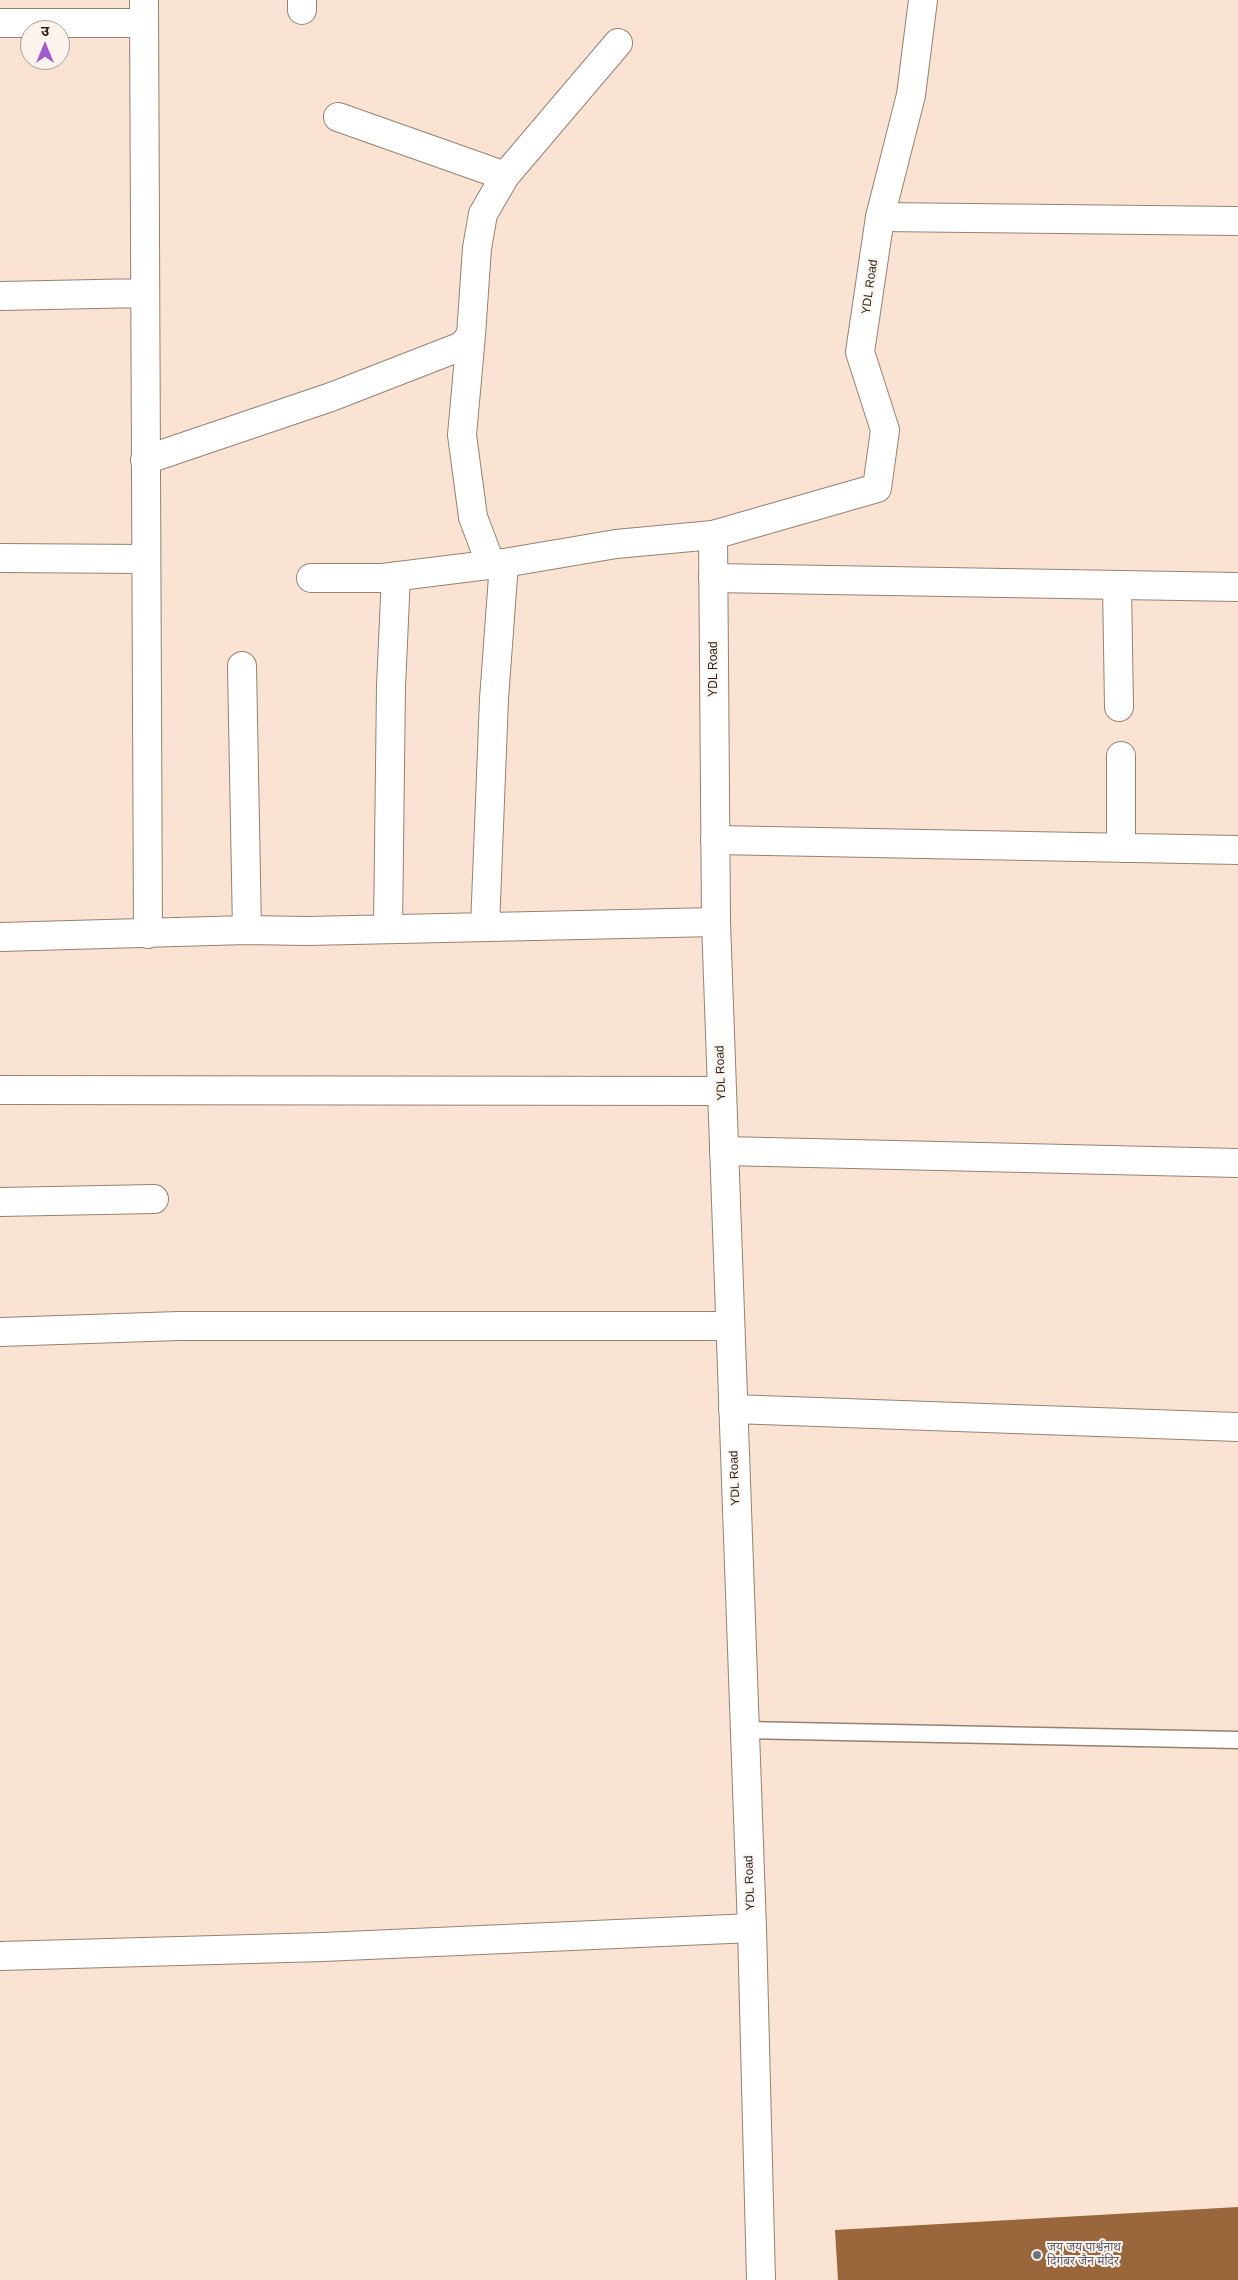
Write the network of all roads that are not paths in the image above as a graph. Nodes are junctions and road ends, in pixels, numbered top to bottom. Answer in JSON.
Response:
{"nodes":[{"id":1,"x":922,"y":0,"type":"edge"},
{"id":2,"x":144,"y":11,"type":"edge"},
{"id":3,"x":0,"y":23,"type":"edge"},
{"id":4,"x":618,"y":42,"type":"dead end"},
{"id":5,"x":338,"y":117,"type":"dead end"},
{"id":6,"x":505,"y":176,"type":"junction"},
{"id":7,"x":880,"y":217,"type":"junction"},
{"id":8,"x":1238,"y":221,"type":"edge"},
{"id":9,"x":144,"y":293,"type":"junction"},
{"id":10,"x":0,"y":296,"type":"edge"},
{"id":11,"x":471,"y":335,"type":"junction"},
{"id":12,"x":145,"y":460,"type":"junction"},
{"id":13,"x":713,"y":535,"type":"junction"},
{"id":14,"x":0,"y":558,"type":"edge"},
{"id":15,"x":145,"y":559,"type":"junction"},
{"id":16,"x":497,"y":564,"type":"junction"},
{"id":17,"x":396,"y":576,"type":"junction"},
{"id":18,"x":312,"y":578,"type":"dead end"},
{"id":19,"x":713,"y":578,"type":"junction"},
{"id":20,"x":1117,"y":585,"type":"junction"},
{"id":21,"x":1238,"y":588,"type":"edge"},
{"id":22,"x":242,"y":666,"type":"dead end"},
{"id":23,"x":1119,"y":707,"type":"dead end"},
{"id":24,"x":1121,"y":756,"type":"dead end"},
{"id":25,"x":715,"y":840,"type":"junction"},
{"id":26,"x":1121,"y":848,"type":"junction"},
{"id":27,"x":1238,"y":850,"type":"edge"},
{"id":28,"x":716,"y":922,"type":"junction"},
{"id":29,"x":486,"y":927,"type":"junction"},
{"id":30,"x":388,"y":929,"type":"junction"},
{"id":31,"x":247,"y":930,"type":"junction"},
{"id":32,"x":148,"y":934,"type":"junction"},
{"id":33,"x":0,"y":937,"type":"edge"},
{"id":34,"x":0,"y":1090,"type":"edge"},
{"id":35,"x":722,"y":1091,"type":"junction"},
{"id":36,"x":724,"y":1151,"type":"junction"},
{"id":37,"x":1238,"y":1163,"type":"edge"},
{"id":38,"x":154,"y":1199,"type":"dead end"},
{"id":39,"x":0,"y":1202,"type":"edge"},
{"id":40,"x":730,"y":1326,"type":"junction"},
{"id":41,"x":0,"y":1332,"type":"edge"},
{"id":42,"x":733,"y":1409,"type":"junction"},
{"id":43,"x":1238,"y":1427,"type":"edge"},
{"id":44,"x":744,"y":1730,"type":"junction"},
{"id":45,"x":1238,"y":1740,"type":"edge"},
{"id":46,"x":752,"y":1928,"type":"junction"},
{"id":47,"x":0,"y":1956,"type":"edge"},
{"id":48,"x":761,"y":2280,"type":"edge"}],
"edges":[{"from":1,"to":7,"type":"street","name":"YDL Road"},
{"from":2,"to":3,"type":"street"},
{"from":2,"to":9,"type":"street"},
{"from":4,"to":6,"type":"street"},
{"from":5,"to":6,"type":"street"},
{"from":6,"to":11,"type":"street"},
{"from":7,"to":8,"type":"street"},
{"from":7,"to":13,"type":"street","name":"YDL Road"},
{"from":9,"to":10,"type":"street"},
{"from":9,"to":12,"type":"street"},
{"from":11,"to":12,"type":"street"},
{"from":11,"to":16,"type":"street"},
{"from":12,"to":15,"type":"street"},
{"from":13,"to":16,"type":"street"},
{"from":13,"to":19,"type":"street","name":"YDL Road"},
{"from":14,"to":15,"type":"street"},
{"from":15,"to":32,"type":"street"},
{"from":16,"to":17,"type":"street"},
{"from":16,"to":29,"type":"street"},
{"from":17,"to":18,"type":"street"},
{"from":17,"to":30,"type":"street"},
{"from":19,"to":20,"type":"street"},
{"from":19,"to":25,"type":"street","name":"YDL Road"},
{"from":20,"to":21,"type":"street"},
{"from":20,"to":23,"type":"street"},
{"from":22,"to":31,"type":"street"},
{"from":24,"to":26,"type":"street"},
{"from":25,"to":26,"type":"street"},
{"from":25,"to":28,"type":"street","name":"YDL Road"},
{"from":26,"to":27,"type":"street"},
{"from":28,"to":29,"type":"street"},
{"from":28,"to":35,"type":"street","name":"YDL Road"},
{"from":29,"to":30,"type":"street"},
{"from":30,"to":31,"type":"street"},
{"from":31,"to":32,"type":"street"},
{"from":32,"to":33,"type":"street"},
{"from":34,"to":35,"type":"street"},
{"from":35,"to":36,"type":"street","name":"YDL Road"},
{"from":36,"to":37,"type":"street"},
{"from":36,"to":40,"type":"street","name":"YDL Road"},
{"from":38,"to":39,"type":"street"},
{"from":40,"to":41,"type":"street"},
{"from":40,"to":42,"type":"street","name":"YDL Road"},
{"from":42,"to":43,"type":"street"},
{"from":42,"to":44,"type":"street","name":"YDL Road"},
{"from":44,"to":45,"type":"lane"},
{"from":44,"to":46,"type":"street","name":"YDL Road"},
{"from":46,"to":47,"type":"street"},
{"from":46,"to":48,"type":"street","name":"YDL Road"}]}
